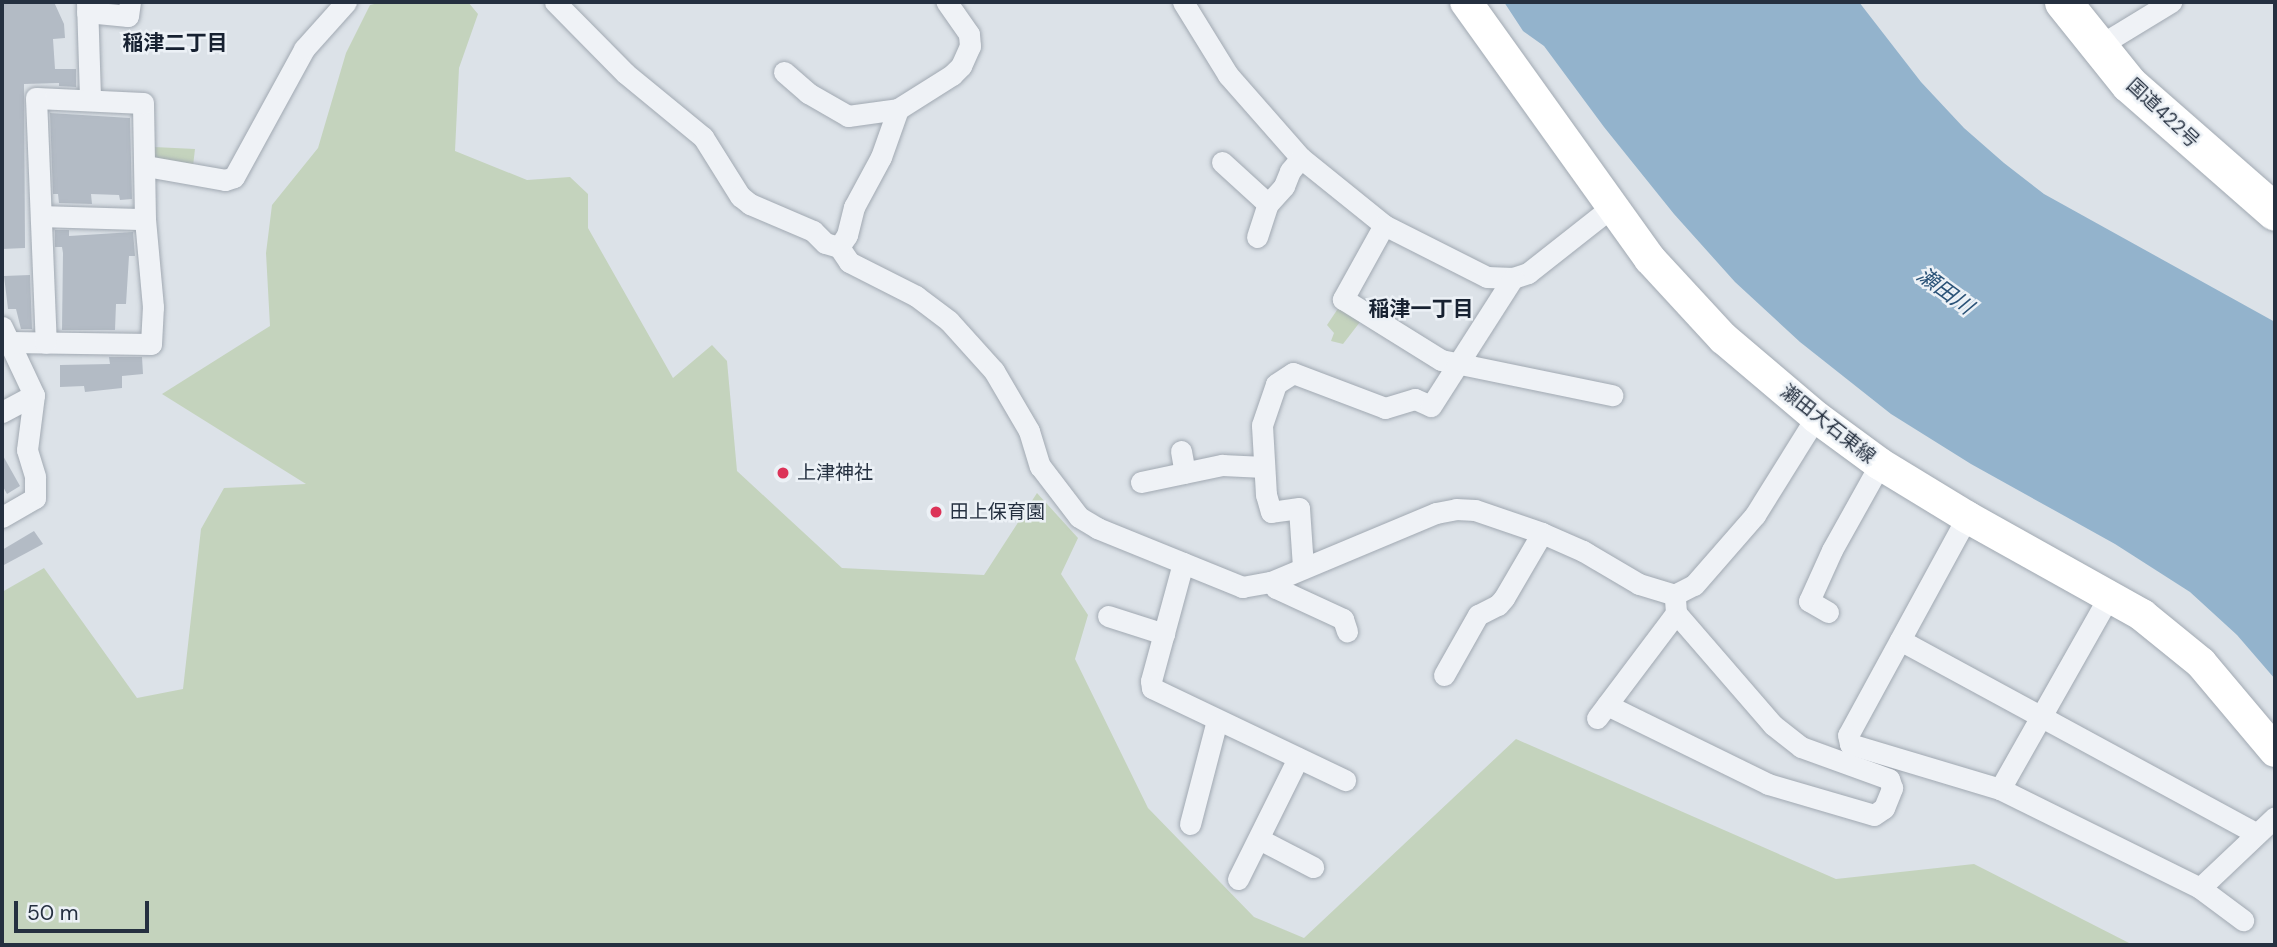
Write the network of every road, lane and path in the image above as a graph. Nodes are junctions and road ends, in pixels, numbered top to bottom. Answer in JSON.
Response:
{"nodes":[{"id":1,"x":130,"y":2,"type":"edge"},
{"id":2,"x":346,"y":2,"type":"edge"},
{"id":3,"x":555,"y":2,"type":"edge"},
{"id":4,"x":947,"y":2,"type":"edge"},
{"id":5,"x":1183,"y":2,"type":"edge"},
{"id":6,"x":1465,"y":2,"type":"edge"},
{"id":7,"x":2171,"y":2,"type":"edge"},
{"id":8,"x":2074,"y":5,"type":"edge"},
{"id":9,"x":87,"y":7,"type":"edge"},
{"id":10,"x":2097,"y":47,"type":"junction"},
{"id":11,"x":784,"y":72,"type":"dead end"},
{"id":12,"x":90,"y":99,"type":"junction"},
{"id":13,"x":898,"y":109,"type":"junction"},
{"id":14,"x":1301,"y":158,"type":"junction"},
{"id":15,"x":1222,"y":162,"type":"dead end"},
{"id":16,"x":146,"y":166,"type":"junction"},
{"id":17,"x":1268,"y":204,"type":"junction"},
{"id":18,"x":1612,"y":207,"type":"junction"},
{"id":19,"x":2275,"y":212,"type":"edge"},
{"id":20,"x":41,"y":216,"type":"junction"},
{"id":21,"x":145,"y":219,"type":"junction"},
{"id":22,"x":1384,"y":225,"type":"junction"},
{"id":23,"x":1257,"y":237,"type":"dead end"},
{"id":24,"x":839,"y":247,"type":"junction"},
{"id":25,"x":1513,"y":278,"type":"junction"},
{"id":26,"x":5,"y":335,"type":"edge"},
{"id":27,"x":46,"y":343,"type":"junction"},
{"id":28,"x":1459,"y":363,"type":"junction"},
{"id":29,"x":34,"y":395,"type":"junction"},
{"id":30,"x":1612,"y":395,"type":"dead end"},
{"id":31,"x":2,"y":412,"type":"edge"},
{"id":32,"x":1816,"y":417,"type":"junction"},
{"id":33,"x":1181,"y":451,"type":"dead end"},
{"id":34,"x":1880,"y":464,"type":"junction"},
{"id":35,"x":1264,"y":467,"type":"junction"},
{"id":36,"x":1185,"y":473,"type":"junction"},
{"id":37,"x":1141,"y":482,"type":"dead end"},
{"id":38,"x":2,"y":517,"type":"edge"},
{"id":39,"x":1967,"y":517,"type":"junction"},
{"id":40,"x":1542,"y":533,"type":"junction"},
{"id":41,"x":1183,"y":563,"type":"junction"},
{"id":42,"x":1303,"y":567,"type":"junction"},
{"id":43,"x":1270,"y":582,"type":"junction"},
{"id":44,"x":2109,"y":596,"type":"junction"},
{"id":45,"x":1675,"y":604,"type":"junction"},
{"id":46,"x":1828,"y":612,"type":"dead end"},
{"id":47,"x":1108,"y":616,"type":"dead end"},
{"id":48,"x":1347,"y":631,"type":"dead end"},
{"id":49,"x":1164,"y":634,"type":"junction"},
{"id":50,"x":1900,"y":639,"type":"junction"},
{"id":51,"x":1444,"y":675,"type":"dead end"},
{"id":52,"x":2042,"y":716,"type":"junction"},
{"id":53,"x":1217,"y":720,"type":"junction"},
{"id":54,"x":2275,"y":751,"type":"edge"},
{"id":55,"x":1298,"y":758,"type":"junction"},
{"id":56,"x":1345,"y":780,"type":"dead end"},
{"id":57,"x":2000,"y":789,"type":"junction"},
{"id":58,"x":2275,"y":817,"type":"edge"},
{"id":59,"x":1190,"y":824,"type":"dead end"},
{"id":60,"x":2256,"y":833,"type":"junction"},
{"id":61,"x":1259,"y":839,"type":"junction"},
{"id":62,"x":1313,"y":867,"type":"dead end"},
{"id":63,"x":1238,"y":879,"type":"dead end"},
{"id":64,"x":2200,"y":888,"type":"junction"},
{"id":65,"x":2243,"y":920,"type":"dead end"}],
"edges":[{"from":1,"to":9,"type":"street"},
{"from":2,"to":16,"type":"street"},
{"from":3,"to":24,"type":"street"},
{"from":4,"to":13,"type":"street"},
{"from":5,"to":14,"type":"street"},
{"from":6,"to":18,"type":"main road","name":"瀬田大石東線"},
{"from":7,"to":10,"type":"street"},
{"from":8,"to":10,"type":"highway","name":"国道422号"},
{"from":9,"to":12,"type":"street"},
{"from":10,"to":19,"type":"highway","name":"国道422号"},
{"from":11,"to":13,"type":"street"},
{"from":12,"to":16,"type":"street"},
{"from":12,"to":20,"type":"street"},
{"from":13,"to":24,"type":"street"},
{"from":14,"to":17,"type":"street"},
{"from":14,"to":22,"type":"street"},
{"from":15,"to":17,"type":"street"},
{"from":16,"to":21,"type":"street"},
{"from":17,"to":23,"type":"street"},
{"from":18,"to":25,"type":"street"},
{"from":18,"to":32,"type":"main road","name":"瀬田大石東線"},
{"from":20,"to":21,"type":"street"},
{"from":20,"to":27,"type":"street"},
{"from":21,"to":27,"type":"street"},
{"from":22,"to":25,"type":"street"},
{"from":22,"to":28,"type":"street"},
{"from":24,"to":41,"type":"street"},
{"from":25,"to":28,"type":"street"},
{"from":26,"to":27,"type":"street"},
{"from":26,"to":29,"type":"street"},
{"from":28,"to":30,"type":"street"},
{"from":28,"to":35,"type":"street"},
{"from":29,"to":31,"type":"street"},
{"from":29,"to":38,"type":"street"},
{"from":32,"to":34,"type":"main road","name":"瀬田大石東線"},
{"from":32,"to":45,"type":"street"},
{"from":33,"to":36,"type":"street"},
{"from":34,"to":39,"type":"main road","name":"瀬田大石東線"},
{"from":34,"to":46,"type":"street"},
{"from":35,"to":36,"type":"street"},
{"from":35,"to":42,"type":"street"},
{"from":36,"to":37,"type":"street"},
{"from":39,"to":44,"type":"main road","name":"瀬田大石東線"},
{"from":39,"to":50,"type":"street"},
{"from":40,"to":42,"type":"street"},
{"from":40,"to":45,"type":"street"},
{"from":40,"to":51,"type":"street"},
{"from":41,"to":43,"type":"street"},
{"from":41,"to":49,"type":"street"},
{"from":42,"to":43,"type":"street"},
{"from":43,"to":48,"type":"street"},
{"from":44,"to":52,"type":"street"},
{"from":44,"to":54,"type":"main road","name":"瀬田大石東線"},
{"from":45,"to":45,"type":"street"},
{"from":47,"to":49,"type":"street"},
{"from":49,"to":53,"type":"street"},
{"from":50,"to":52,"type":"street"},
{"from":50,"to":57,"type":"street"},
{"from":52,"to":57,"type":"street"},
{"from":52,"to":60,"type":"street"},
{"from":53,"to":55,"type":"street"},
{"from":53,"to":59,"type":"street"},
{"from":55,"to":56,"type":"street"},
{"from":55,"to":61,"type":"street"},
{"from":57,"to":64,"type":"street"},
{"from":58,"to":60,"type":"street"},
{"from":60,"to":64,"type":"street"},
{"from":61,"to":62,"type":"street"},
{"from":61,"to":63,"type":"street"},
{"from":64,"to":65,"type":"street"}]}
